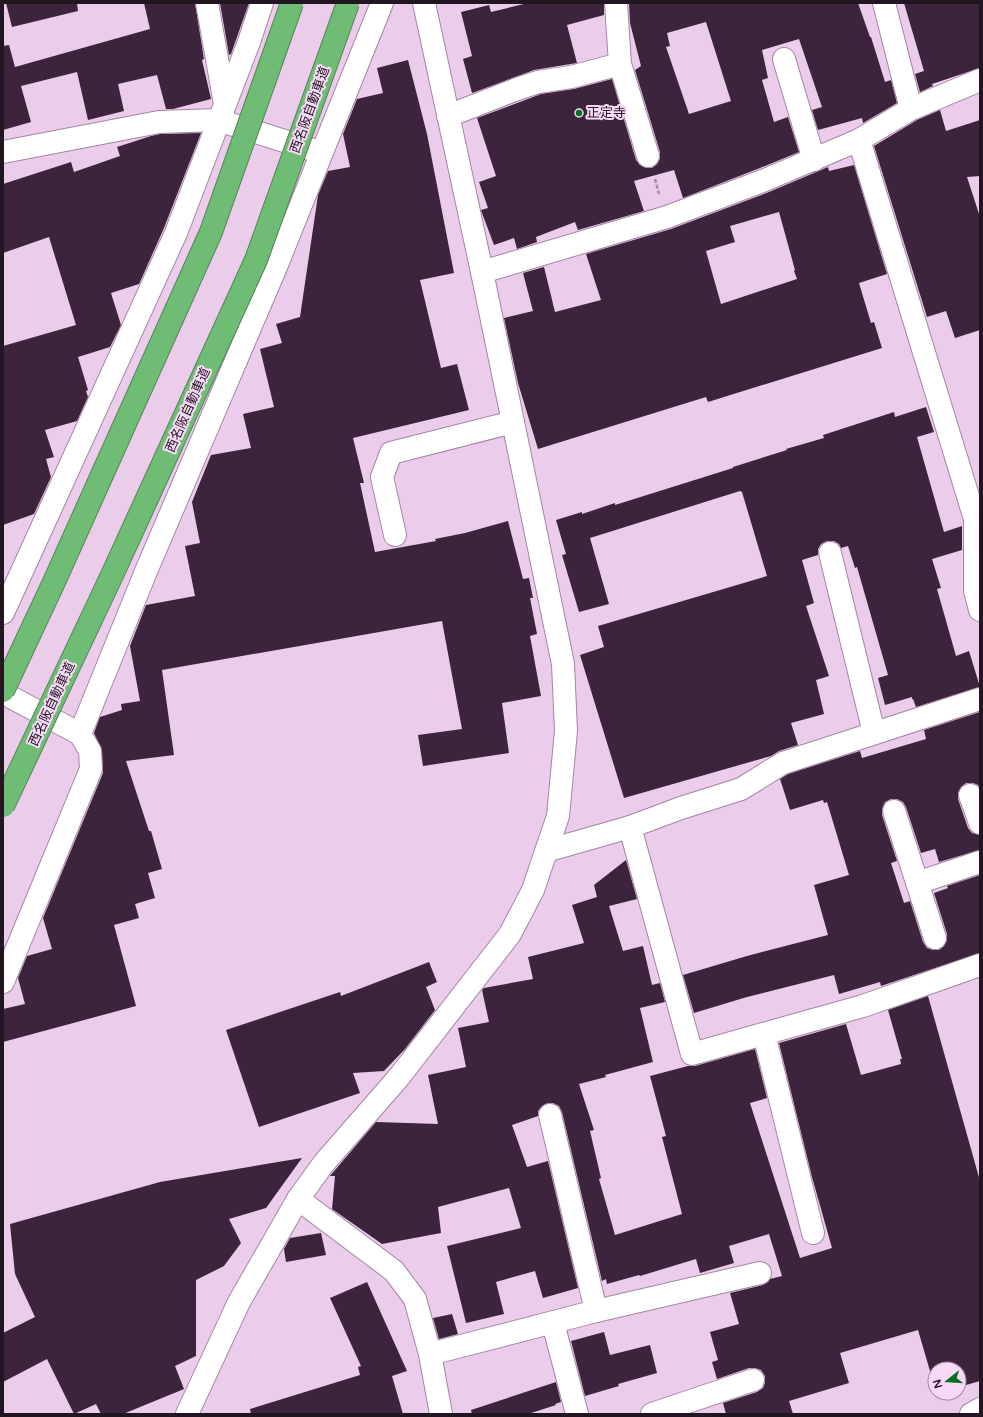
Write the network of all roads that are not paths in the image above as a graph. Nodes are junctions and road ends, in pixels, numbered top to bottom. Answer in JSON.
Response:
{"nodes":[{"id":1,"x":207,"y":3,"type":"edge"},
{"id":2,"x":262,"y":3,"type":"edge"},
{"id":3,"x":292,"y":3,"type":"edge"},
{"id":4,"x":348,"y":3,"type":"edge"},
{"id":5,"x":382,"y":3,"type":"edge"},
{"id":6,"x":424,"y":3,"type":"edge"},
{"id":7,"x":616,"y":3,"type":"edge"},
{"id":8,"x":884,"y":3,"type":"edge"},
{"id":9,"x":784,"y":59,"type":"dead end"},
{"id":10,"x":620,"y":64,"type":"junction"},
{"id":11,"x":980,"y":80,"type":"edge"},
{"id":12,"x":912,"y":109,"type":"junction"},
{"id":13,"x":222,"y":112,"type":"junction"},
{"id":14,"x":448,"y":116,"type":"junction"},
{"id":15,"x":859,"y":140,"type":"junction"},
{"id":16,"x":3,"y":152,"type":"edge"},
{"id":17,"x":321,"y":153,"type":"junction"},
{"id":18,"x":648,"y":156,"type":"road end"},
{"id":19,"x":814,"y":160,"type":"junction"},
{"id":20,"x":482,"y":272,"type":"junction"},
{"id":21,"x":513,"y":422,"type":"junction"},
{"id":22,"x":395,"y":535,"type":"dead end"},
{"id":23,"x":830,"y":553,"type":"dead end"},
{"id":24,"x":980,"y":610,"type":"edge"},
{"id":25,"x":3,"y":613,"type":"edge"},
{"id":26,"x":3,"y":692,"type":"edge"},
{"id":27,"x":980,"y":699,"type":"edge"},
{"id":28,"x":874,"y":733,"type":"junction"},
{"id":29,"x":80,"y":734,"type":"junction"},
{"id":30,"x":970,"y":795,"type":"dead end"},
{"id":31,"x":3,"y":806,"type":"edge"},
{"id":32,"x":894,"y":811,"type":"dead end"},
{"id":33,"x":980,"y":823,"type":"edge"},
{"id":34,"x":630,"y":826,"type":"junction"},
{"id":35,"x":546,"y":851,"type":"junction"},
{"id":36,"x":980,"y":862,"type":"edge"},
{"id":37,"x":917,"y":883,"type":"junction"},
{"id":38,"x":935,"y":938,"type":"dead end"},
{"id":39,"x":980,"y":965,"type":"edge"},
{"id":40,"x":3,"y":982,"type":"edge"},
{"id":41,"x":764,"y":1034,"type":"junction"},
{"id":42,"x":550,"y":1115,"type":"dead end"},
{"id":43,"x":298,"y":1199,"type":"junction"},
{"id":44,"x":813,"y":1233,"type":"dead end"},
{"id":45,"x":760,"y":1273,"type":"dead end"},
{"id":46,"x":596,"y":1311,"type":"junction"},
{"id":47,"x":553,"y":1323,"type":"junction"},
{"id":48,"x":430,"y":1354,"type":"junction"},
{"id":49,"x":753,"y":1380,"type":"dead end"},
{"id":50,"x":980,"y":1409,"type":"edge"},
{"id":51,"x":187,"y":1414,"type":"edge"},
{"id":52,"x":441,"y":1414,"type":"edge"},
{"id":53,"x":577,"y":1414,"type":"edge"},
{"id":54,"x":652,"y":1414,"type":"edge"},
{"id":55,"x":971,"y":1414,"type":"edge"}],
"edges":[{"from":1,"to":13,"type":"street"},
{"from":2,"to":13,"type":"street"},
{"from":3,"to":26,"type":"highway","bridge":true},
{"from":4,"to":31,"type":"highway","name":"西名阪自動車道","bridge":true},
{"from":5,"to":17,"type":"street"},
{"from":6,"to":14,"type":"street"},
{"from":7,"to":10,"type":"street"},
{"from":8,"to":12,"type":"street"},
{"from":9,"to":19,"type":"street"},
{"from":10,"to":14,"type":"street"},
{"from":10,"to":18,"type":"street"},
{"from":11,"to":12,"type":"street"},
{"from":12,"to":15,"type":"street"},
{"from":13,"to":16,"type":"street"},
{"from":13,"to":17,"type":"street"},
{"from":13,"to":25,"type":"street"},
{"from":14,"to":20,"type":"street"},
{"from":15,"to":19,"type":"street"},
{"from":15,"to":24,"type":"street"},
{"from":17,"to":29,"type":"street"},
{"from":19,"to":20,"type":"street"},
{"from":20,"to":21,"type":"street"},
{"from":21,"to":22,"type":"street"},
{"from":21,"to":35,"type":"street"},
{"from":23,"to":28,"type":"street"},
{"from":26,"to":29,"type":"street"},
{"from":27,"to":28,"type":"street"},
{"from":28,"to":34,"type":"street"},
{"from":29,"to":40,"type":"street"},
{"from":30,"to":33,"type":"street"},
{"from":32,"to":37,"type":"street"},
{"from":34,"to":35,"type":"street"},
{"from":34,"to":41,"type":"street"},
{"from":35,"to":43,"type":"street"},
{"from":36,"to":37,"type":"street"},
{"from":37,"to":38,"type":"street"},
{"from":39,"to":41,"type":"street"},
{"from":41,"to":44,"type":"street"},
{"from":42,"to":46,"type":"street"},
{"from":43,"to":48,"type":"street"},
{"from":43,"to":51,"type":"street"},
{"from":45,"to":46,"type":"street"},
{"from":46,"to":47,"type":"street"},
{"from":47,"to":48,"type":"street"},
{"from":47,"to":53,"type":"street"},
{"from":48,"to":52,"type":"street"},
{"from":49,"to":54,"type":"street"},
{"from":50,"to":55,"type":"street"}]}
